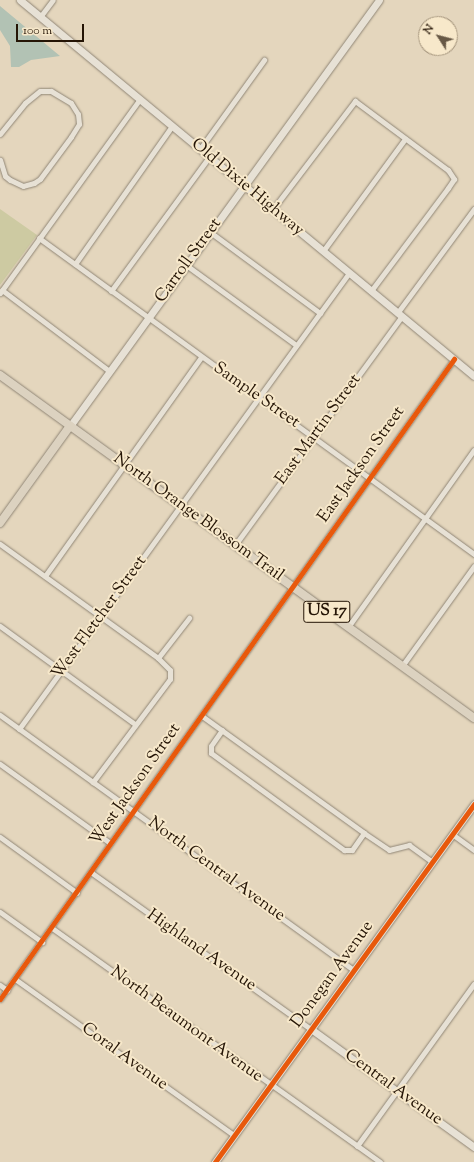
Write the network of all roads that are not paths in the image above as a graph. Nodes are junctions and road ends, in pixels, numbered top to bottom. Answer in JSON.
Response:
{"nodes":[{"id":1,"x":20,"y":0,"type":"edge"},
{"id":2,"x":53,"y":0,"type":"edge"},
{"id":3,"x":379,"y":0,"type":"edge"},
{"id":4,"x":40,"y":17,"type":"junction"},
{"id":5,"x":264,"y":60,"type":"dead end"},
{"id":6,"x":140,"y":99,"type":"junction"},
{"id":7,"x":172,"y":126,"type":"junction"},
{"id":8,"x":0,"y":134,"type":"edge"},
{"id":9,"x":406,"y":139,"type":"junction"},
{"id":10,"x":200,"y":149,"type":"junction"},
{"id":11,"x":209,"y":157,"type":"junction"},
{"id":12,"x":0,"y":160,"type":"edge"},
{"id":13,"x":243,"y":186,"type":"junction"},
{"id":14,"x":273,"y":209,"type":"junction"},
{"id":15,"x":474,"y":209,"type":"edge"},
{"id":16,"x":210,"y":232,"type":"junction"},
{"id":17,"x":39,"y":238,"type":"junction"},
{"id":18,"x":323,"y":251,"type":"junction"},
{"id":19,"x":75,"y":264,"type":"junction"},
{"id":20,"x":186,"y":265,"type":"junction"},
{"id":21,"x":349,"y":273,"type":"junction"},
{"id":22,"x":1,"y":291,"type":"edge"},
{"id":23,"x":111,"y":291,"type":"junction"},
{"id":24,"x":371,"y":291,"type":"junction"},
{"id":25,"x":320,"y":313,"type":"junction"},
{"id":26,"x":400,"y":314,"type":"junction"},
{"id":27,"x":148,"y":318,"type":"junction"},
{"id":28,"x":296,"y":345,"type":"junction"},
{"id":29,"x":201,"y":356,"type":"junction"},
{"id":30,"x":454,"y":359,"type":"junction"},
{"id":31,"x":109,"y":371,"type":"junction"},
{"id":32,"x":474,"y":374,"type":"edge"},
{"id":33,"x":0,"y":375,"type":"edge"},
{"id":34,"x":258,"y":397,"type":"junction"},
{"id":35,"x":70,"y":426,"type":"junction"},
{"id":36,"x":314,"y":437,"type":"junction"},
{"id":37,"x":474,"y":450,"type":"edge"},
{"id":38,"x":124,"y":465,"type":"junction"},
{"id":39,"x":370,"y":478,"type":"junction"},
{"id":40,"x":180,"y":505,"type":"junction"},
{"id":41,"x":425,"y":517,"type":"junction"},
{"id":42,"x":0,"y":523,"type":"edge"},
{"id":43,"x":0,"y":544,"type":"edge"},
{"id":44,"x":235,"y":545,"type":"junction"},
{"id":45,"x":474,"y":554,"type":"edge"},
{"id":46,"x":474,"y":566,"type":"edge"},
{"id":47,"x":45,"y":576,"type":"junction"},
{"id":48,"x":292,"y":587,"type":"junction"},
{"id":49,"x":101,"y":616,"type":"junction"},
{"id":50,"x":189,"y":618,"type":"dead end"},
{"id":51,"x":0,"y":626,"type":"edge"},
{"id":52,"x":348,"y":627,"type":"junction"},
{"id":53,"x":158,"y":658,"type":"junction"},
{"id":54,"x":402,"y":666,"type":"junction"},
{"id":55,"x":62,"y":671,"type":"junction"},
{"id":56,"x":0,"y":715,"type":"edge"},
{"id":57,"x":202,"y":716,"type":"junction"},
{"id":58,"x":474,"y":718,"type":"edge"},
{"id":59,"x":135,"y":724,"type":"junction"},
{"id":60,"x":19,"y":729,"type":"junction"},
{"id":61,"x":222,"y":730,"type":"junction"},
{"id":62,"x":0,"y":764,"type":"edge"},
{"id":63,"x":93,"y":782,"type":"junction"},
{"id":64,"x":474,"y":804,"type":"edge"},
{"id":65,"x":133,"y":811,"type":"junction"},
{"id":66,"x":364,"y":833,"type":"junction"},
{"id":67,"x":452,"y":834,"type":"junction"},
{"id":68,"x":0,"y":837,"type":"edge"},
{"id":69,"x":110,"y":842,"type":"junction"},
{"id":70,"x":474,"y":850,"type":"edge"},
{"id":71,"x":432,"y":862,"type":"junction"},
{"id":72,"x":92,"y":873,"type":"junction"},
{"id":73,"x":77,"y":893,"type":"junction"},
{"id":74,"x":0,"y":912,"type":"edge"},
{"id":75,"x":52,"y":928,"type":"junction"},
{"id":76,"x":42,"y":942,"type":"junction"},
{"id":77,"x":353,"y":970,"type":"junction"},
{"id":78,"x":15,"y":978,"type":"junction"},
{"id":79,"x":474,"y":984,"type":"edge"},
{"id":80,"x":0,"y":985,"type":"edge"},
{"id":81,"x":7,"y":990,"type":"junction"},
{"id":82,"x":0,"y":999,"type":"edge"},
{"id":83,"x":311,"y":1029,"type":"junction"},
{"id":84,"x":270,"y":1085,"type":"junction"},
{"id":85,"x":396,"y":1090,"type":"junction"},
{"id":86,"x":234,"y":1136,"type":"junction"},
{"id":87,"x":357,"y":1146,"type":"junction"},
{"id":88,"x":474,"y":1147,"type":"edge"},
{"id":89,"x":215,"y":1162,"type":"edge"},
{"id":90,"x":380,"y":1162,"type":"edge"}],
"edges":[{"from":1,"to":4,"type":"street","name":"Old Dixie Highway"},
{"from":2,"to":4,"type":"street"},
{"from":3,"to":13,"type":"street","name":"Carroll Street"},
{"from":4,"to":6,"type":"street","name":"Old Dixie Highway"},
{"from":5,"to":10,"type":"street"},
{"from":6,"to":7,"type":"street","name":"Old Dixie Highway"},
{"from":6,"to":17,"type":"street"},
{"from":7,"to":10,"type":"street","name":"Old Dixie Highway"},
{"from":7,"to":19,"type":"street"},
{"from":8,"to":12,"type":"street"},
{"from":9,"to":14,"type":"street"},
{"from":9,"to":18,"type":"street"},
{"from":9,"to":24,"type":"street"},
{"from":10,"to":11,"type":"street","name":"Old Dixie Highway"},
{"from":11,"to":13,"type":"street","name":"Old Dixie Highway"},
{"from":11,"to":23,"type":"street"},
{"from":13,"to":14,"type":"street","name":"Old Dixie Highway"},
{"from":13,"to":16,"type":"street","name":"Carroll Street"},
{"from":14,"to":18,"type":"street","name":"Old Dixie Highway"},
{"from":15,"to":26,"type":"street","name":"East Martin Street"},
{"from":16,"to":20,"type":"street","name":"Carroll Street"},
{"from":16,"to":25,"type":"street"},
{"from":17,"to":19,"type":"street","name":"Sample Street"},
{"from":17,"to":22,"type":"street"},
{"from":18,"to":21,"type":"street","name":"Old Dixie Highway"},
{"from":19,"to":23,"type":"street","name":"Sample Street"},
{"from":20,"to":27,"type":"street","name":"Carroll Street"},
{"from":20,"to":28,"type":"street"},
{"from":21,"to":24,"type":"street","name":"Old Dixie Highway"},
{"from":21,"to":25,"type":"street","name":"West Fletcher Street"},
{"from":22,"to":31,"type":"street"},
{"from":23,"to":27,"type":"street","name":"Sample Street"},
{"from":24,"to":26,"type":"street","name":"Old Dixie Highway"},
{"from":25,"to":28,"type":"street","name":"West Fletcher Street"},
{"from":26,"to":30,"type":"street","name":"Old Dixie Highway"},
{"from":26,"to":36,"type":"street","name":"East Martin Street"},
{"from":27,"to":29,"type":"street","name":"Sample Street"},
{"from":27,"to":31,"type":"street","name":"Carroll Street"},
{"from":28,"to":34,"type":"street","name":"West Fletcher Street"},
{"from":29,"to":34,"type":"street","name":"Sample Street"},
{"from":29,"to":38,"type":"street"},
{"from":30,"to":32,"type":"street","name":"Old Dixie Highway"},
{"from":30,"to":39,"type":"street","name":"East Jackson Street"},
{"from":31,"to":35,"type":"street","name":"Carroll Street"},
{"from":33,"to":35,"type":"main road","name":"North Orange Blossom Trail","number":"US 17"},
{"from":34,"to":36,"type":"street","name":"Sample Street"},
{"from":34,"to":40,"type":"street","name":"West Fletcher Street"},
{"from":35,"to":38,"type":"main road","name":"North Orange Blossom Trail","number":"US 17"},
{"from":35,"to":42,"type":"main road","name":"Carroll Street"},
{"from":36,"to":39,"type":"street","name":"Sample Street"},
{"from":36,"to":44,"type":"street","name":"East Martin Street"},
{"from":37,"to":41,"type":"street"},
{"from":38,"to":40,"type":"main road","name":"North Orange Blossom Trail","number":"US 17"},
{"from":38,"to":47,"type":"street"},
{"from":39,"to":41,"type":"street","name":"Sample Street"},
{"from":39,"to":48,"type":"street","name":"East Jackson Street"},
{"from":40,"to":44,"type":"main road","name":"North Orange Blossom Trail","number":"US 17"},
{"from":40,"to":49,"type":"street","name":"West Fletcher Street"},
{"from":41,"to":45,"type":"street","name":"Sample Street"},
{"from":41,"to":52,"type":"street"},
{"from":43,"to":47,"type":"street"},
{"from":44,"to":48,"type":"main road","name":"North Orange Blossom Trail","number":"US 17"},
{"from":46,"to":54,"type":"street"},
{"from":47,"to":49,"type":"street"},
{"from":48,"to":52,"type":"main road","name":"North Orange Blossom Trail","number":"US 17"},
{"from":48,"to":57,"type":"street","name":"West Jackson Street"},
{"from":49,"to":53,"type":"street"},
{"from":49,"to":55,"type":"street","name":"West Fletcher Street"},
{"from":50,"to":53,"type":"street"},
{"from":51,"to":55,"type":"street"},
{"from":52,"to":54,"type":"main road","name":"North Orange Blossom Trail","number":"US 17"},
{"from":53,"to":59,"type":"street"},
{"from":54,"to":58,"type":"main road","name":"North Orange Blossom Trail","number":"US 17"},
{"from":55,"to":59,"type":"street"},
{"from":55,"to":60,"type":"street","name":"West Fletcher Street"},
{"from":56,"to":60,"type":"street","name":"North Central Avenue"},
{"from":57,"to":61,"type":"street"},
{"from":57,"to":65,"type":"street","name":"West Jackson Street"},
{"from":59,"to":63,"type":"street"},
{"from":60,"to":63,"type":"street","name":"North Central Avenue"},
{"from":61,"to":66,"type":"street"},
{"from":61,"to":66,"type":"street"},
{"from":62,"to":69,"type":"street"},
{"from":63,"to":65,"type":"street","name":"North Central Avenue"},
{"from":64,"to":67,"type":"street","name":"Donegan Avenue"},
{"from":65,"to":69,"type":"street","name":"West Jackson Street"},
{"from":65,"to":77,"type":"street","name":"North Central Avenue"},
{"from":66,"to":71,"type":"street"},
{"from":67,"to":70,"type":"street"},
{"from":67,"to":71,"type":"street","name":"Donegan Avenue"},
{"from":68,"to":73,"type":"street"},
{"from":69,"to":72,"type":"street","name":"West Jackson Street"},
{"from":71,"to":77,"type":"street","name":"Donegan Avenue"},
{"from":72,"to":73,"type":"street","name":"West Jackson Street"},
{"from":72,"to":83,"type":"street","name":"Highland Avenue"},
{"from":73,"to":75,"type":"street","name":"West Jackson Street"},
{"from":74,"to":76,"type":"street"},
{"from":75,"to":76,"type":"street","name":"West Jackson Street"},
{"from":75,"to":84,"type":"street","name":"North Beaumont Avenue"},
{"from":76,"to":78,"type":"street","name":"West Jackson Street"},
{"from":77,"to":83,"type":"street","name":"Donegan Avenue"},
{"from":78,"to":81,"type":"street","name":"West Jackson Street"},
{"from":78,"to":86,"type":"street","name":"Coral Avenue"},
{"from":79,"to":85,"type":"street"},
{"from":80,"to":81,"type":"street"},
{"from":81,"to":82,"type":"street","name":"West Jackson Street"},
{"from":83,"to":84,"type":"street","name":"Donegan Avenue"},
{"from":83,"to":85,"type":"street","name":"Central Avenue"},
{"from":84,"to":86,"type":"street","name":"Donegan Avenue"},
{"from":84,"to":87,"type":"street","name":"North Beaumont Avenue"},
{"from":85,"to":87,"type":"street"},
{"from":85,"to":88,"type":"street","name":"Central Avenue"},
{"from":86,"to":89,"type":"street","name":"Donegan Avenue"},
{"from":87,"to":90,"type":"street","name":"North Beaumont Avenue"}]}
